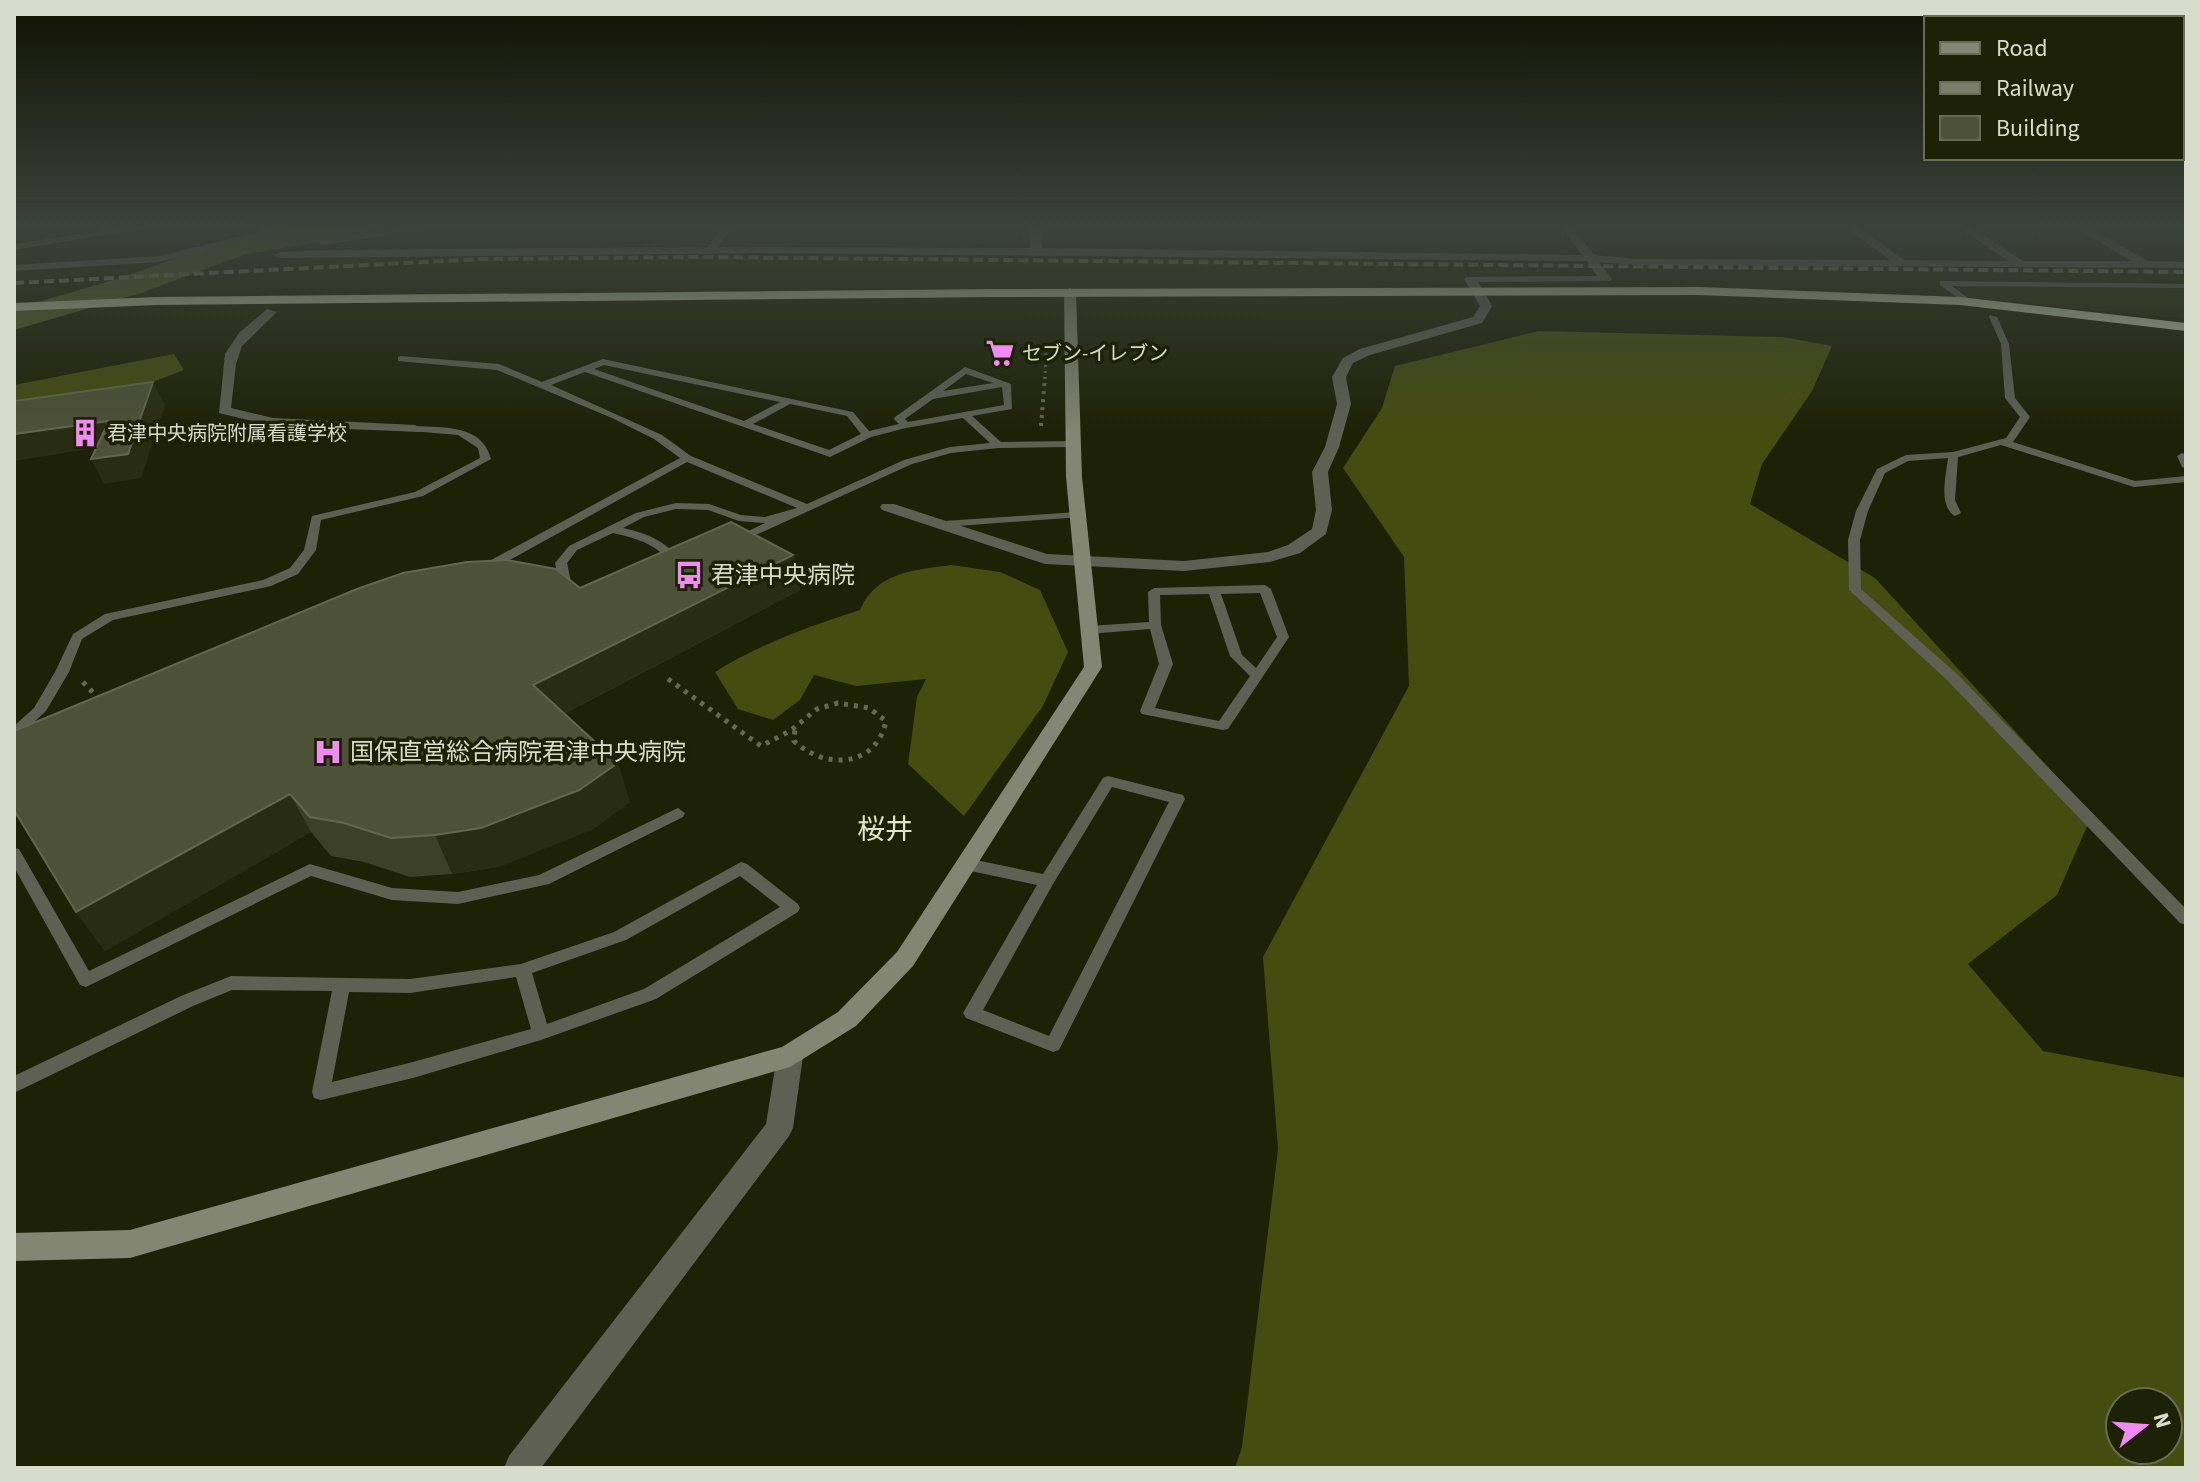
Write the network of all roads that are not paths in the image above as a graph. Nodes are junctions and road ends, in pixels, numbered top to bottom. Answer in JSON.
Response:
{"nodes":[{"id":1,"x":1214,"y":296,"type":"edge"},
{"id":2,"x":1479,"y":296,"type":"edge"},
{"id":3,"x":1825,"y":296,"type":"edge"},
{"id":4,"x":1960,"y":296,"type":"edge"},
{"id":5,"x":1070,"y":299,"type":"junction"},
{"id":6,"x":1968,"y":302,"type":"junction"},
{"id":7,"x":1486,"y":306,"type":"junction"},
{"id":8,"x":14,"y":311,"type":"edge"},
{"id":9,"x":271,"y":312,"type":"junction"},
{"id":10,"x":1993,"y":317,"type":"junction"},
{"id":11,"x":2186,"y":327,"type":"edge"},
{"id":12,"x":2186,"y":339,"type":"edge"},
{"id":13,"x":401,"y":359,"type":"dead end"},
{"id":14,"x":585,"y":369,"type":"junction"},
{"id":15,"x":1006,"y":384,"type":"junction"},
{"id":16,"x":543,"y":385,"type":"junction"},
{"id":17,"x":925,"y":397,"type":"junction"},
{"id":18,"x":791,"y":400,"type":"junction"},
{"id":19,"x":964,"y":414,"type":"junction"},
{"id":20,"x":745,"y":424,"type":"junction"},
{"id":21,"x":906,"y":425,"type":"junction"},
{"id":22,"x":415,"y":429,"type":"joint"},
{"id":23,"x":867,"y":435,"type":"junction"},
{"id":24,"x":2001,"y":442,"type":"junction"},
{"id":25,"x":1073,"y":444,"type":"junction"},
{"id":26,"x":998,"y":445,"type":"junction"},
{"id":27,"x":1953,"y":455,"type":"junction"},
{"id":28,"x":687,"y":458,"type":"junction"},
{"id":29,"x":2186,"y":479,"type":"edge"},
{"id":30,"x":888,"y":507,"type":"dead end"},
{"id":31,"x":808,"y":509,"type":"junction"},
{"id":32,"x":1955,"y":513,"type":"dead end"},
{"id":33,"x":1077,"y":515,"type":"junction"},
{"id":34,"x":944,"y":524,"type":"junction"},
{"id":35,"x":612,"y":529,"type":"junction"},
{"id":36,"x":722,"y":547,"type":"edge"},
{"id":37,"x":694,"y":560,"type":"edge"},
{"id":38,"x":1082,"y":561,"type":"junction"},
{"id":39,"x":679,"y":566,"type":"junction"},
{"id":40,"x":667,"y":572,"type":"edge"},
{"id":41,"x":475,"y":573,"type":"edge"},
{"id":42,"x":1214,"y":590,"type":"junction"},
{"id":43,"x":585,"y":593,"type":"edge"},
{"id":44,"x":1155,"y":625,"type":"junction"},
{"id":45,"x":1089,"y":630,"type":"junction"},
{"id":46,"x":1257,"y":676,"type":"junction"},
{"id":47,"x":14,"y":733,"type":"edge"},
{"id":48,"x":678,"y":813,"type":"dead end"},
{"id":49,"x":16,"y":863,"type":"edge"},
{"id":50,"x":966,"y":864,"type":"junction"},
{"id":51,"x":1047,"y":881,"type":"junction"},
{"id":52,"x":2186,"y":919,"type":"edge"},
{"id":53,"x":522,"y":970,"type":"junction"},
{"id":54,"x":342,"y":985,"type":"junction"},
{"id":55,"x":541,"y":1033,"type":"junction"},
{"id":56,"x":790,"y":1056,"type":"junction"},
{"id":57,"x":14,"y":1085,"type":"edge"},
{"id":58,"x":14,"y":1247,"type":"edge"},
{"id":59,"x":521,"y":1468,"type":"edge"}],
"edges":[{"from":1,"to":5,"type":"highway"},
{"from":2,"to":7,"type":"street"},
{"from":3,"to":6,"type":"highway"},
{"from":4,"to":6,"type":"lane"},
{"from":5,"to":7,"type":"highway"},
{"from":5,"to":8,"type":"highway"},
{"from":5,"to":9,"type":"highway"},
{"from":5,"to":25,"type":"street"},
{"from":6,"to":11,"type":"highway"},
{"from":7,"to":10,"type":"highway"},
{"from":7,"to":38,"type":"street"},
{"from":8,"to":9,"type":"highway"},
{"from":9,"to":22,"type":"street"},
{"from":10,"to":12,"type":"highway"},
{"from":10,"to":24,"type":"lane"},
{"from":13,"to":16,"type":"lane"},
{"from":14,"to":16,"type":"lane"},
{"from":14,"to":18,"type":"lane"},
{"from":14,"to":20,"type":"lane"},
{"from":15,"to":17,"type":"lane"},
{"from":15,"to":17,"type":"lane"},
{"from":15,"to":19,"type":"lane"},
{"from":16,"to":28,"type":"lane"},
{"from":17,"to":21,"type":"lane"},
{"from":18,"to":20,"type":"lane"},
{"from":18,"to":23,"type":"lane"},
{"from":19,"to":21,"type":"lane"},
{"from":19,"to":26,"type":"lane"},
{"from":20,"to":23,"type":"lane"},
{"from":21,"to":23,"type":"lane"},
{"from":22,"to":47,"type":"lane"},
{"from":24,"to":27,"type":"lane"},
{"from":24,"to":29,"type":"lane"},
{"from":25,"to":26,"type":"lane"},
{"from":25,"to":33,"type":"street"},
{"from":26,"to":31,"type":"lane"},
{"from":27,"to":32,"type":"lane"},
{"from":27,"to":52,"type":"lane"},
{"from":28,"to":31,"type":"lane"},
{"from":28,"to":41,"type":"lane"},
{"from":30,"to":34,"type":"street"},
{"from":31,"to":35,"type":"lane"},
{"from":31,"to":36,"type":"lane"},
{"from":33,"to":34,"type":"lane"},
{"from":33,"to":38,"type":"street"},
{"from":34,"to":38,"type":"street"},
{"from":35,"to":39,"type":"lane"},
{"from":35,"to":43,"type":"lane"},
{"from":37,"to":39,"type":"lane"},
{"from":38,"to":45,"type":"street"},
{"from":39,"to":40,"type":"lane"},
{"from":42,"to":44,"type":"lane"},
{"from":42,"to":46,"type":"lane"},
{"from":42,"to":46,"type":"lane"},
{"from":44,"to":45,"type":"lane"},
{"from":44,"to":46,"type":"lane"},
{"from":45,"to":50,"type":"street"},
{"from":48,"to":49,"type":"lane"},
{"from":50,"to":51,"type":"lane"},
{"from":50,"to":56,"type":"street"},
{"from":51,"to":51,"type":"lane"},
{"from":53,"to":54,"type":"lane"},
{"from":53,"to":55,"type":"lane"},
{"from":53,"to":55,"type":"lane"},
{"from":54,"to":55,"type":"lane"},
{"from":54,"to":57,"type":"lane"},
{"from":56,"to":58,"type":"street"},
{"from":56,"to":59,"type":"street"}]}
